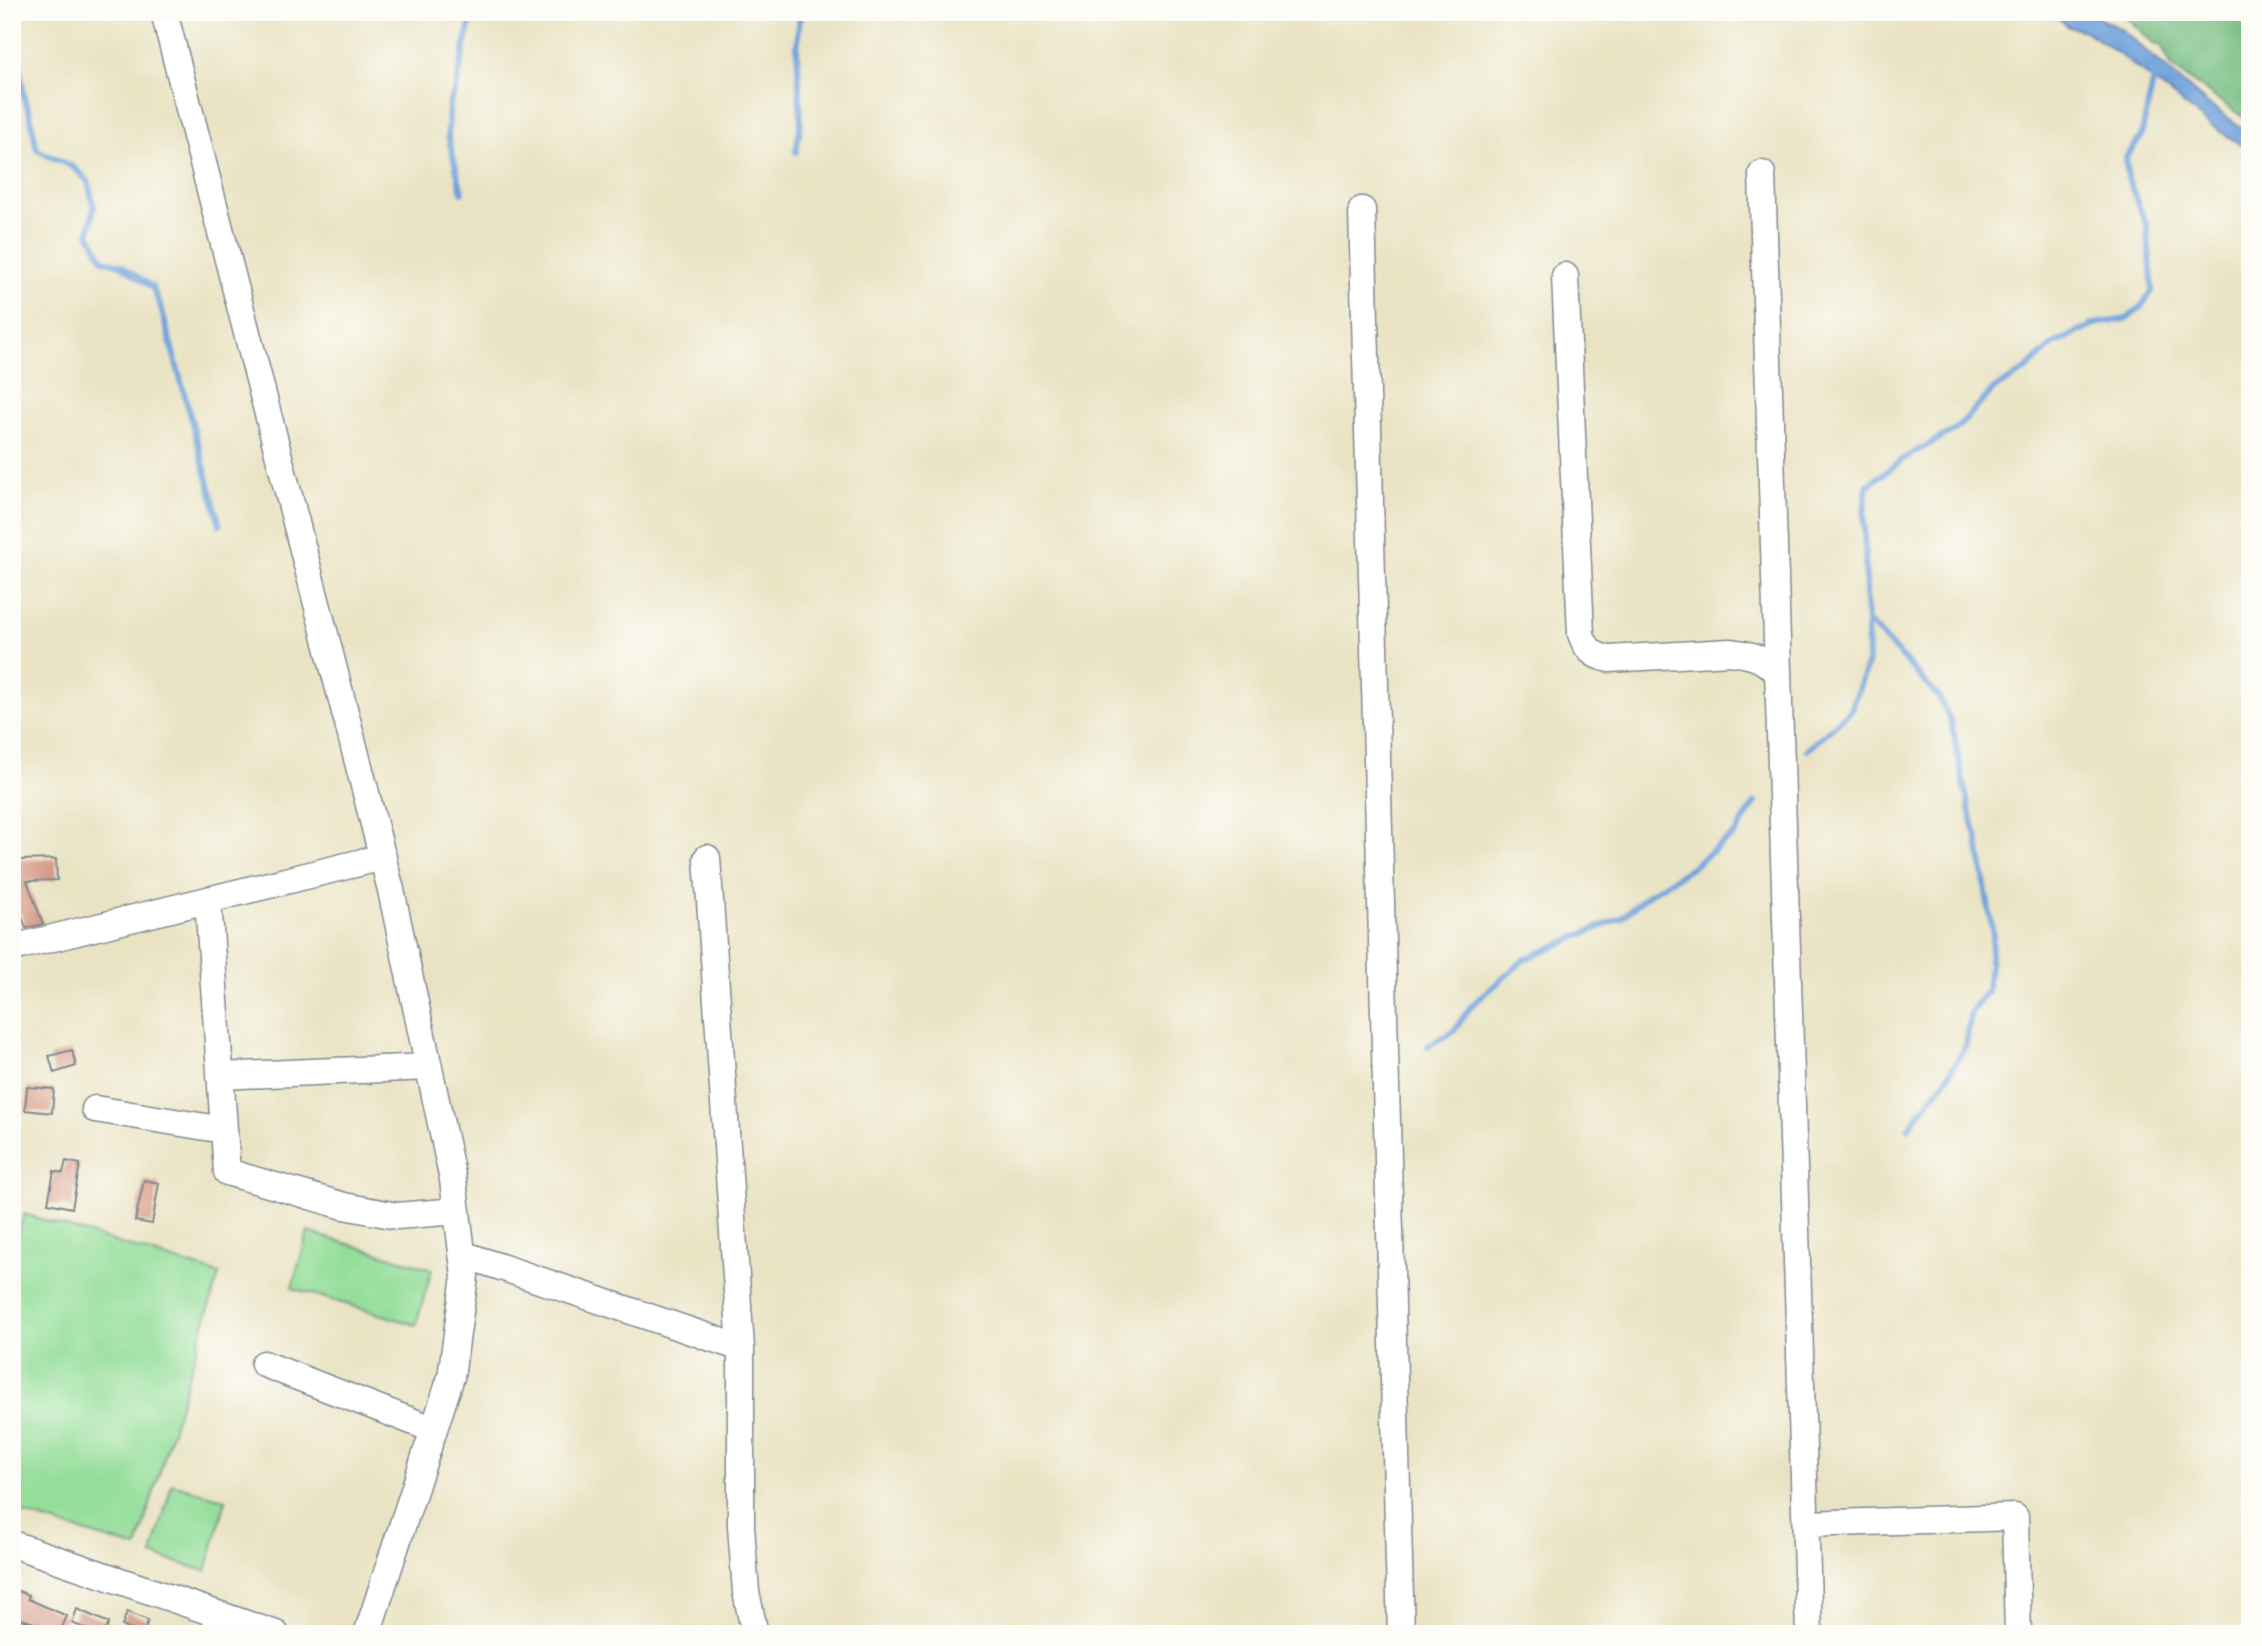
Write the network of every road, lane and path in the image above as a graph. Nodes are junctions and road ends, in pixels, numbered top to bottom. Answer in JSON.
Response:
{"nodes":[{"id":1,"x":164,"y":12,"type":"edge"},
{"id":2,"x":1762,"y":174,"type":"dead end"},
{"id":3,"x":1362,"y":210,"type":"dead end"},
{"id":4,"x":1565,"y":276,"type":"dead end"},
{"id":5,"x":1778,"y":675,"type":"junction"},
{"id":6,"x":383,"y":857,"type":"junction"},
{"id":7,"x":706,"y":858,"type":"dead end"},
{"id":8,"x":208,"y":900,"type":"junction"},
{"id":9,"x":12,"y":948,"type":"edge"},
{"id":10,"x":429,"y":1067,"type":"junction"},
{"id":11,"x":220,"y":1076,"type":"junction"},
{"id":12,"x":95,"y":1109,"type":"dead end"},
{"id":13,"x":224,"y":1130,"type":"junction"},
{"id":14,"x":457,"y":1211,"type":"junction"},
{"id":15,"x":462,"y":1254,"type":"junction"},
{"id":16,"x":741,"y":1349,"type":"junction"},
{"id":17,"x":264,"y":1364,"type":"dead end"},
{"id":18,"x":432,"y":1429,"type":"junction"},
{"id":19,"x":1806,"y":1524,"type":"junction"},
{"id":20,"x":12,"y":1544,"type":"edge"},
{"id":21,"x":276,"y":1634,"type":"edge"},
{"id":22,"x":367,"y":1634,"type":"edge"},
{"id":23,"x":755,"y":1634,"type":"edge"},
{"id":24,"x":1401,"y":1634,"type":"edge"},
{"id":25,"x":1809,"y":1634,"type":"edge"},
{"id":26,"x":2018,"y":1634,"type":"edge"}],
"edges":[{"from":1,"to":6,"type":"street"},
{"from":2,"to":5,"type":"street"},
{"from":3,"to":24,"type":"street"},
{"from":4,"to":5,"type":"street"},
{"from":5,"to":19,"type":"street"},
{"from":6,"to":8,"type":"street"},
{"from":6,"to":10,"type":"street"},
{"from":7,"to":16,"type":"street"},
{"from":8,"to":9,"type":"street"},
{"from":8,"to":11,"type":"street"},
{"from":10,"to":11,"type":"street"},
{"from":10,"to":14,"type":"street"},
{"from":11,"to":13,"type":"street"},
{"from":12,"to":13,"type":"street"},
{"from":13,"to":14,"type":"street"},
{"from":14,"to":15,"type":"street"},
{"from":15,"to":16,"type":"street"},
{"from":15,"to":18,"type":"street"},
{"from":16,"to":23,"type":"street"},
{"from":17,"to":18,"type":"street"},
{"from":18,"to":22,"type":"street"},
{"from":19,"to":25,"type":"street"},
{"from":19,"to":26,"type":"street"},
{"from":20,"to":21,"type":"street"}]}
